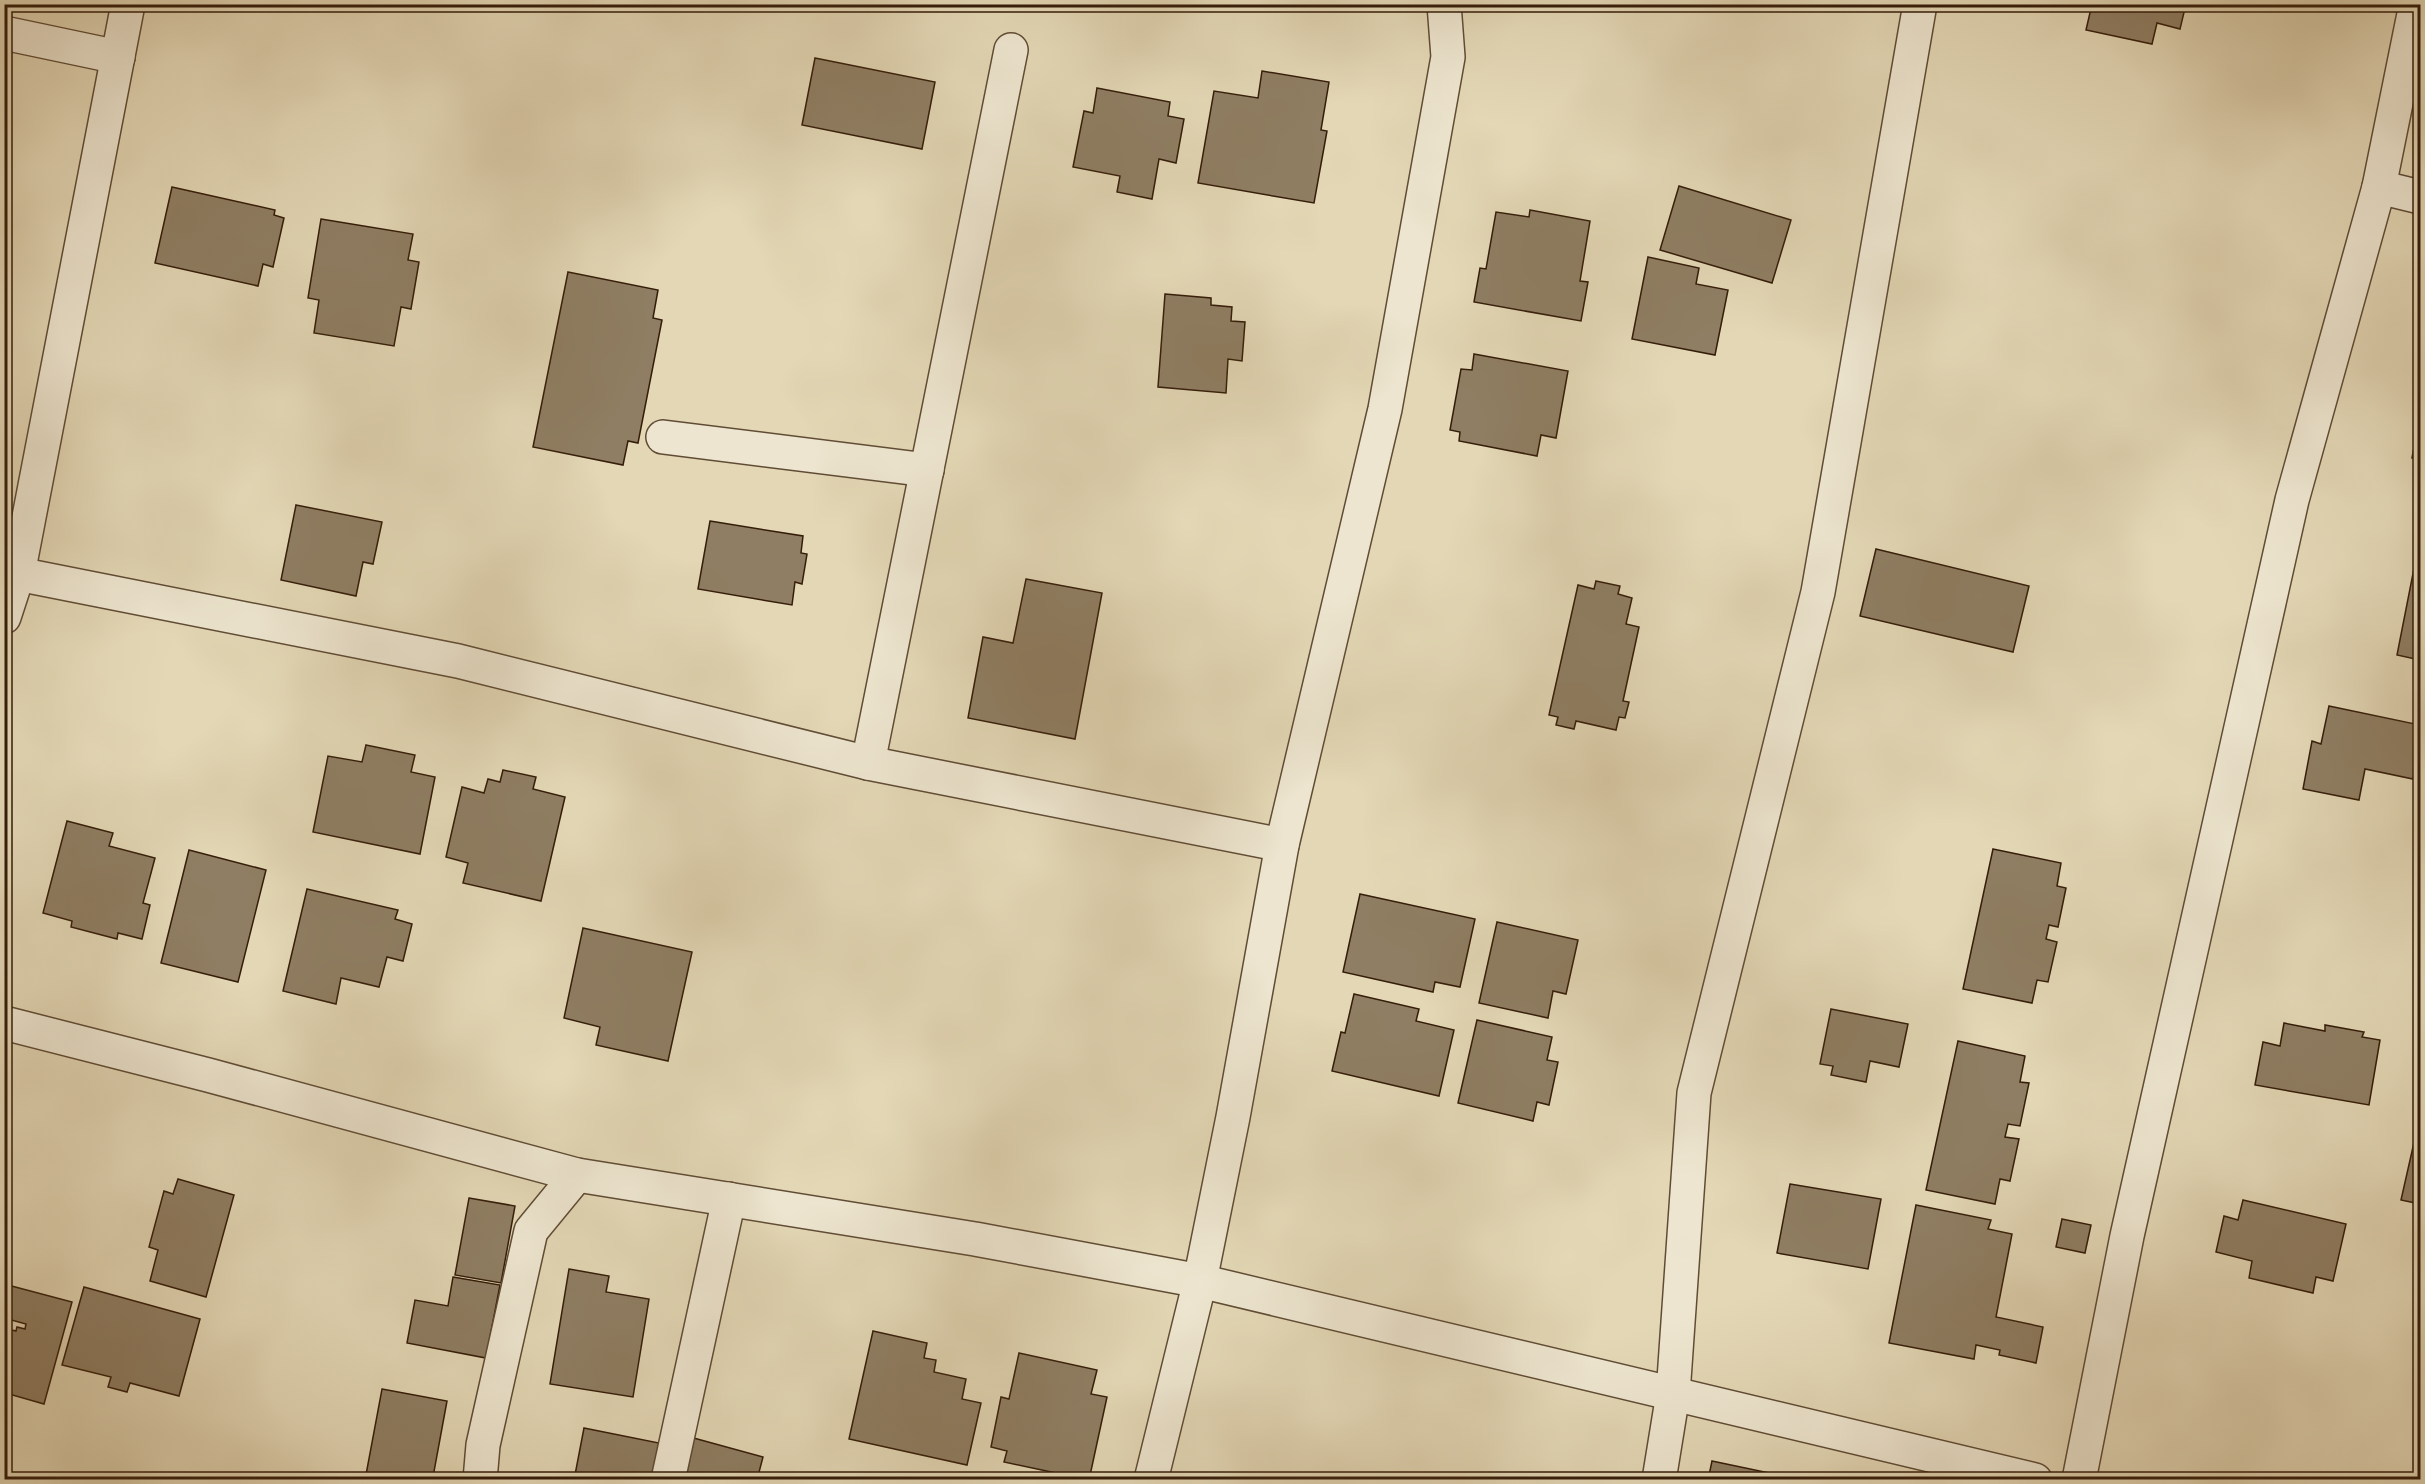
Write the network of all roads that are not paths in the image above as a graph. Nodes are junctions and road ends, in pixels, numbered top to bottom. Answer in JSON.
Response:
{"nodes":[{"id":1,"x":128,"y":4,"type":"edge"},
{"id":2,"x":1444,"y":4,"type":"edge"},
{"id":3,"x":1920,"y":4,"type":"edge"},
{"id":4,"x":2416,"y":4,"type":"edge"},
{"id":5,"x":4,"y":33,"type":"edge"},
{"id":6,"x":1011,"y":50,"type":"dead end"},
{"id":7,"x":118,"y":57,"type":"junction"},
{"id":8,"x":2379,"y":187,"type":"junction"},
{"id":9,"x":2421,"y":197,"type":"edge"},
{"id":10,"x":663,"y":437,"type":"dead end"},
{"id":11,"x":927,"y":470,"type":"junction"},
{"id":12,"x":18,"y":574,"type":"junction"},
{"id":13,"x":4,"y":617,"type":"edge"},
{"id":14,"x":868,"y":763,"type":"junction"},
{"id":15,"x":1282,"y":845,"type":"junction"},
{"id":16,"x":4,"y":1023,"type":"edge"},
{"id":17,"x":577,"y":1175,"type":"junction"},
{"id":18,"x":729,"y":1199,"type":"junction"},
{"id":19,"x":1200,"y":1281,"type":"junction"},
{"id":20,"x":1673,"y":1394,"type":"junction"},
{"id":21,"x":480,"y":1479,"type":"edge"},
{"id":22,"x":668,"y":1479,"type":"edge"},
{"id":23,"x":1151,"y":1479,"type":"edge"},
{"id":24,"x":1659,"y":1479,"type":"edge"},
{"id":25,"x":2035,"y":1479,"type":"edge"},
{"id":26,"x":2079,"y":1479,"type":"edge"}],
"edges":[{"from":1,"to":7,"type":"street"},
{"from":2,"to":15,"type":"street"},
{"from":3,"to":20,"type":"street"},
{"from":4,"to":8,"type":"street"},
{"from":5,"to":7,"type":"street"},
{"from":6,"to":11,"type":"street"},
{"from":7,"to":12,"type":"street"},
{"from":8,"to":9,"type":"street"},
{"from":8,"to":26,"type":"street"},
{"from":10,"to":11,"type":"street"},
{"from":11,"to":14,"type":"street"},
{"from":12,"to":13,"type":"street"},
{"from":12,"to":14,"type":"street"},
{"from":14,"to":15,"type":"street"},
{"from":15,"to":19,"type":"street"},
{"from":16,"to":17,"type":"street"},
{"from":17,"to":18,"type":"street"},
{"from":17,"to":21,"type":"street"},
{"from":18,"to":19,"type":"street"},
{"from":18,"to":22,"type":"street"},
{"from":19,"to":20,"type":"street"},
{"from":19,"to":23,"type":"street"},
{"from":20,"to":24,"type":"street"},
{"from":20,"to":25,"type":"street"}]}
